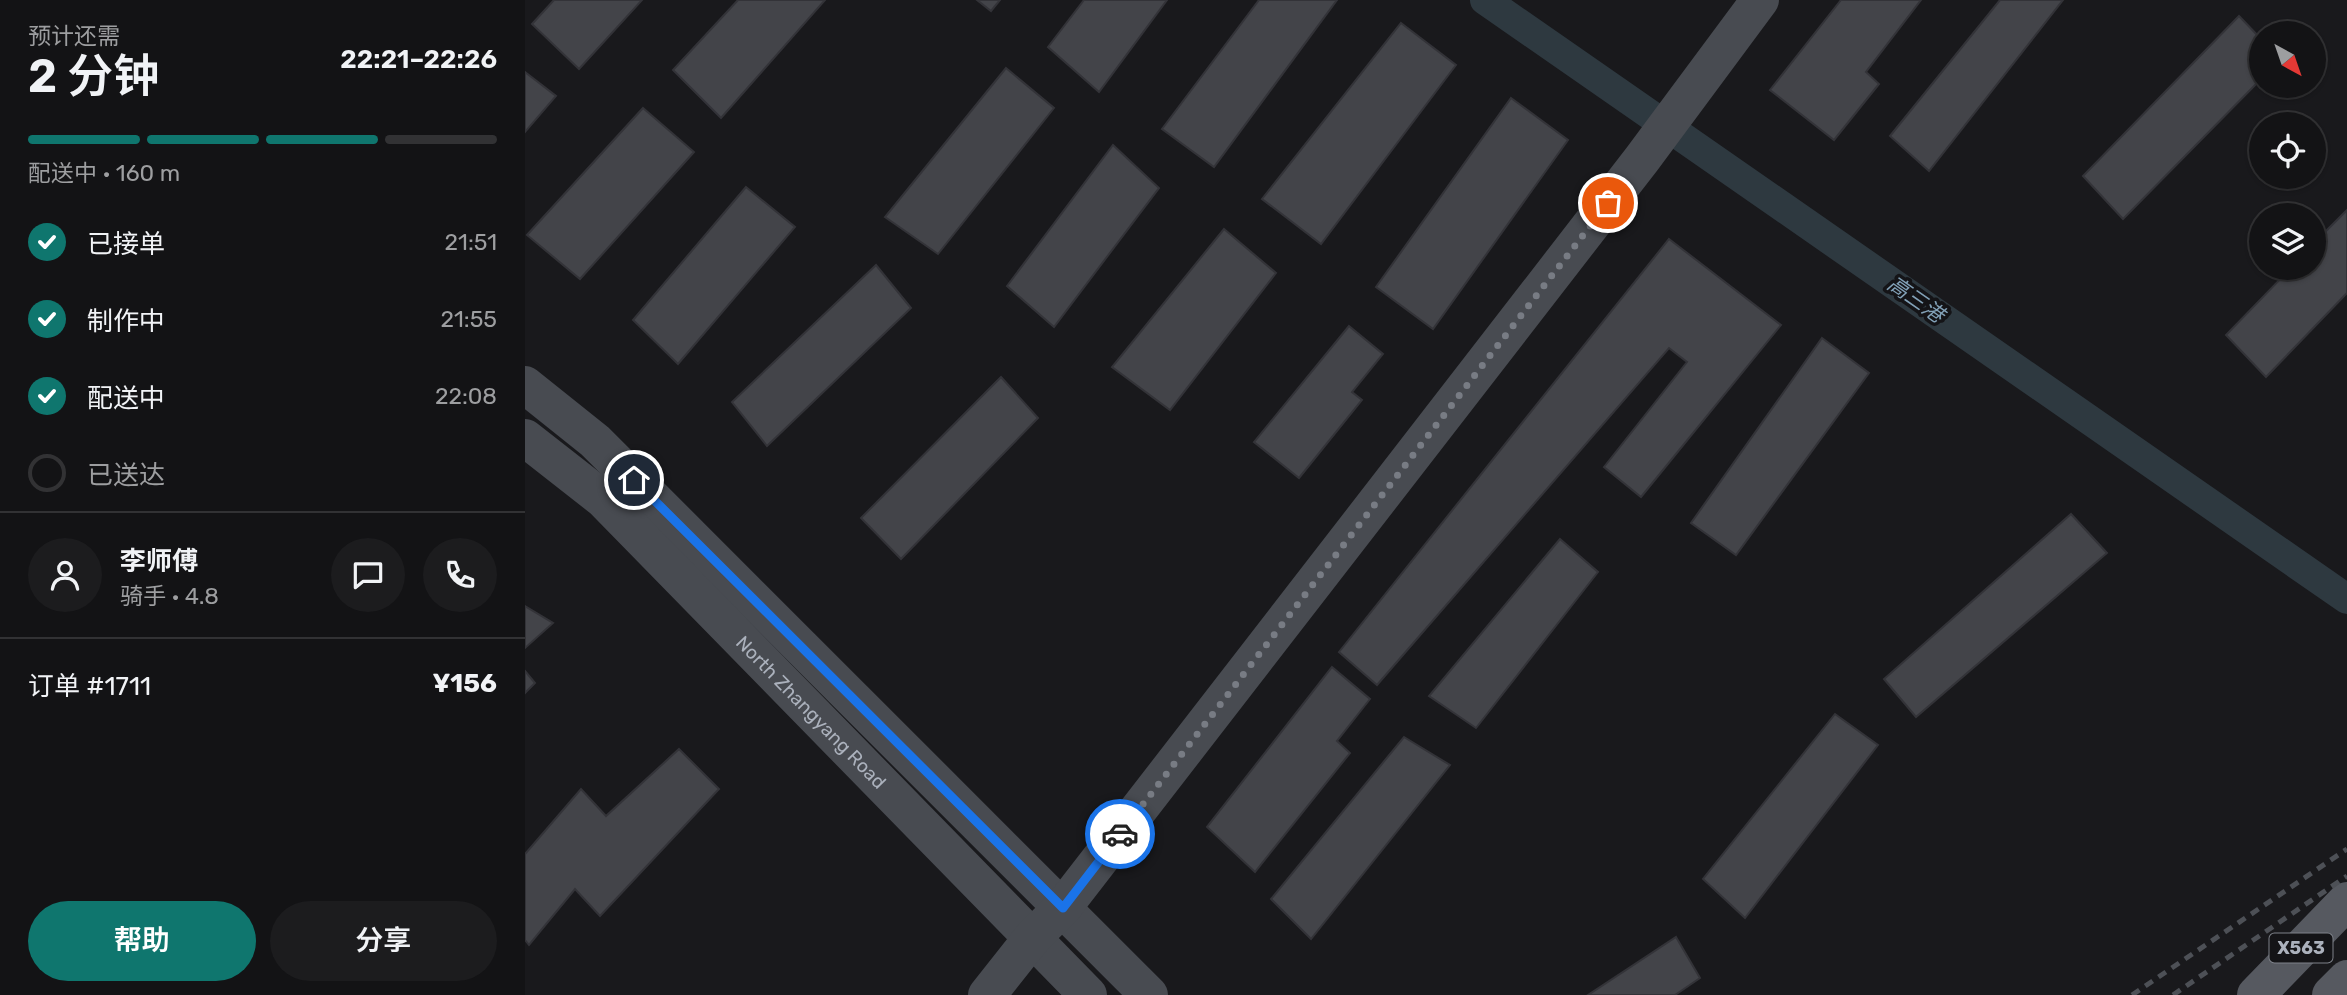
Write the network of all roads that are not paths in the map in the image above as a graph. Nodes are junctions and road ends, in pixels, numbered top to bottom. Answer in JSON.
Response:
{"nodes":[{"id":1,"x":1760,"y":0,"type":"edge"},
{"id":2,"x":525,"y":384,"type":"edge"},
{"id":3,"x":525,"y":439,"type":"edge"},
{"id":4,"x":2347,"y":901,"type":"edge"},
{"id":5,"x":1063,"y":908,"type":"junction"},
{"id":6,"x":1033,"y":937,"type":"junction"},
{"id":7,"x":2347,"y":979,"type":"edge"},
{"id":8,"x":987,"y":995,"type":"edge"},
{"id":9,"x":1088,"y":995,"type":"edge"},
{"id":10,"x":1149,"y":995,"type":"edge"},
{"id":11,"x":2256,"y":995,"type":"edge"},
{"id":12,"x":2331,"y":995,"type":"edge"}],
"edges":[{"from":1,"to":5,"type":"main road"},
{"from":2,"to":5,"type":"main road","name":"North Zhangyang Road"},
{"from":3,"to":6,"type":"main road","name":"North Zhangyang Road"},
{"from":4,"to":11,"type":"main road","number":"X563"},
{"from":5,"to":6,"type":"main road"},
{"from":5,"to":10,"type":"main road","name":"North Zhangyang Road"},
{"from":6,"to":8,"type":"main road"},
{"from":6,"to":9,"type":"main road","name":"North Zhangyang Road"},
{"from":7,"to":12,"type":"main road","number":"X563"}]}
